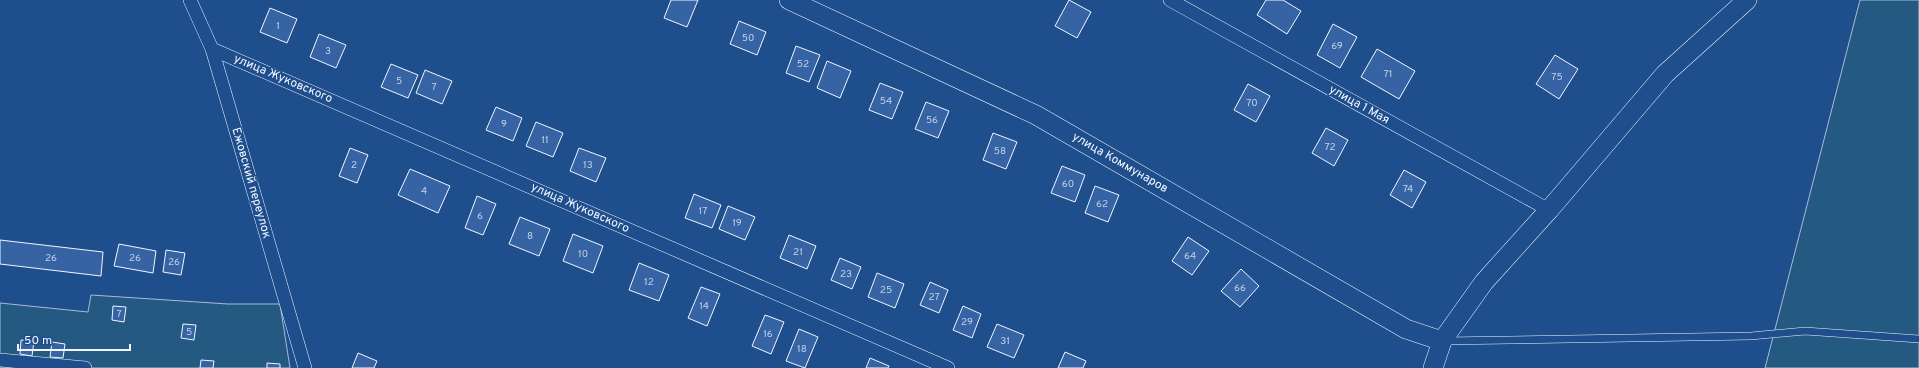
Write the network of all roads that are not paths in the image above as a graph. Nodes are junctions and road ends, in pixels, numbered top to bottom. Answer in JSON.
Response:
{"nodes":[{"id":1,"x":190,"y":0,"type":"edge"},
{"id":2,"x":789,"y":0,"type":"edge"},
{"id":3,"x":1170,"y":0,"type":"edge"},
{"id":4,"x":1747,"y":0,"type":"edge"},
{"id":5,"x":212,"y":49,"type":"junction"},
{"id":6,"x":1549,"y":210,"type":"junction"},
{"id":7,"x":1919,"y":339,"type":"edge"},
{"id":8,"x":1442,"y":341,"type":"junction"},
{"id":9,"x":0,"y":360,"type":"edge"},
{"id":10,"x":85,"y":368,"type":"edge"},
{"id":11,"x":305,"y":368,"type":"edge"},
{"id":12,"x":948,"y":368,"type":"edge"},
{"id":13,"x":1433,"y":368,"type":"edge"}],
"edges":[{"from":1,"to":5,"type":"street","name":"Ежовский переулок"},
{"from":2,"to":8,"type":"main road","name":"улица Коммунаров"},
{"from":3,"to":6,"type":"street","name":"улица 1 Мая"},
{"from":4,"to":6,"type":"main road"},
{"from":5,"to":11,"type":"street","name":"Ежовский переулок"},
{"from":5,"to":12,"type":"street","name":"улица Жуковского"},
{"from":6,"to":8,"type":"main road"},
{"from":7,"to":8,"type":"lane"},
{"from":8,"to":13,"type":"main road"},
{"from":9,"to":10,"type":"street"}]}
